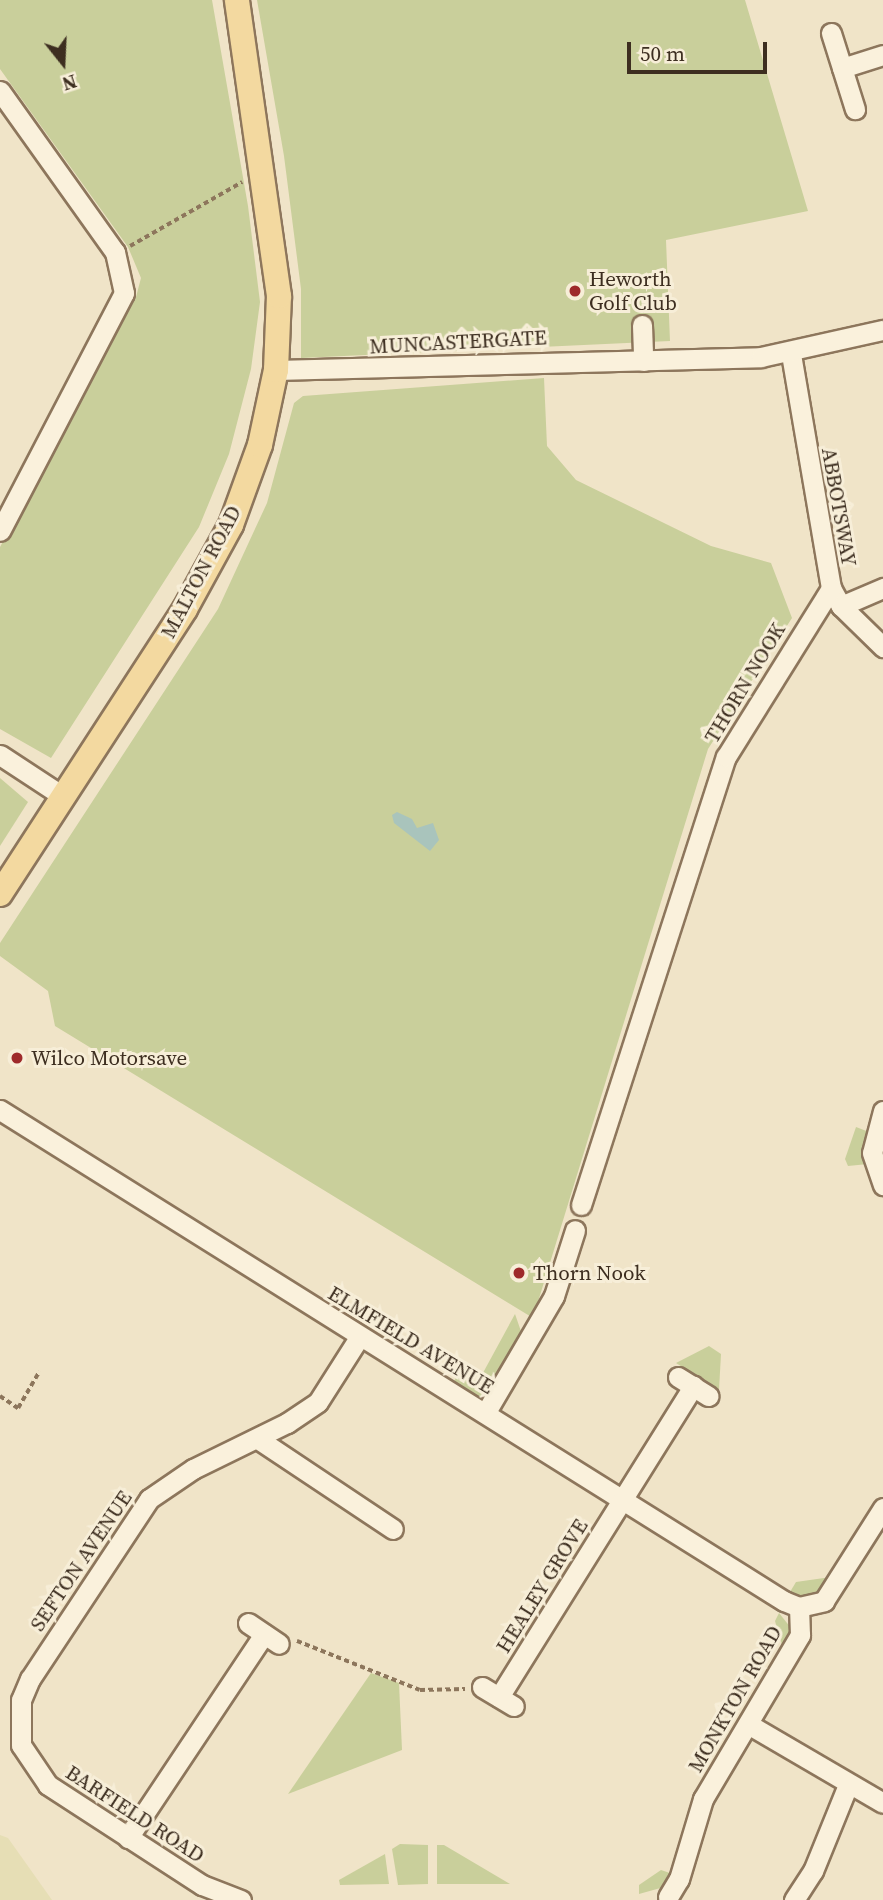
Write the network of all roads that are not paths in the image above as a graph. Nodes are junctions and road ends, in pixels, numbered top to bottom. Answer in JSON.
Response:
{"nodes":[{"id":1,"x":237,"y":0,"type":"edge"},
{"id":2,"x":831,"y":33,"type":"dead end"},
{"id":3,"x":883,"y":55,"type":"edge"},
{"id":4,"x":842,"y":68,"type":"junction"},
{"id":5,"x":0,"y":92,"type":"edge"},
{"id":6,"x":855,"y":109,"type":"dead end"},
{"id":7,"x":642,"y":325,"type":"dead end"},
{"id":8,"x":883,"y":330,"type":"edge"},
{"id":9,"x":791,"y":354,"type":"junction"},
{"id":10,"x":643,"y":361,"type":"junction"},
{"id":11,"x":276,"y":370,"type":"junction"},
{"id":12,"x":0,"y":531,"type":"edge"},
{"id":13,"x":831,"y":588,"type":"junction"},
{"id":14,"x":883,"y":588,"type":"edge"},
{"id":15,"x":841,"y":606,"type":"junction"},
{"id":16,"x":883,"y":647,"type":"edge"},
{"id":17,"x":0,"y":755,"type":"edge"},
{"id":18,"x":64,"y":797,"type":"junction"},
{"id":19,"x":0,"y":894,"type":"edge"},
{"id":20,"x":0,"y":1110,"type":"edge"},
{"id":21,"x":883,"y":1111,"type":"edge"},
{"id":22,"x":883,"y":1185,"type":"edge"},
{"id":23,"x":581,"y":1205,"type":"dead end"},
{"id":24,"x":575,"y":1230,"type":"dead end"},
{"id":25,"x":360,"y":1336,"type":"junction"},
{"id":26,"x":693,"y":1386,"type":"dead end"},
{"id":27,"x":486,"y":1412,"type":"junction"},
{"id":28,"x":258,"y":1438,"type":"junction"},
{"id":29,"x":623,"y":1500,"type":"junction"},
{"id":30,"x":883,"y":1508,"type":"edge"},
{"id":31,"x":393,"y":1529,"type":"dead end"},
{"id":32,"x":799,"y":1607,"type":"junction"},
{"id":33,"x":264,"y":1634,"type":"road end"},
{"id":34,"x":498,"y":1696,"type":"road end"},
{"id":35,"x":748,"y":1724,"type":"junction"},
{"id":36,"x":21,"y":1745,"type":"joint"},
{"id":37,"x":848,"y":1785,"type":"junction"},
{"id":38,"x":883,"y":1803,"type":"edge"},
{"id":39,"x":128,"y":1838,"type":"junction"},
{"id":40,"x":666,"y":1899,"type":"edge"},
{"id":41,"x":241,"y":1900,"type":"edge"},
{"id":42,"x":794,"y":1900,"type":"edge"}],
"edges":[{"from":1,"to":11,"type":"main road","name":"MALTON ROAD"},
{"from":2,"to":4,"type":"street"},
{"from":3,"to":4,"type":"street"},
{"from":4,"to":6,"type":"street"},
{"from":5,"to":12,"type":"street"},
{"from":7,"to":10,"type":"street"},
{"from":8,"to":9,"type":"street","name":"MUNCASTERGATE"},
{"from":9,"to":10,"type":"street","name":"MUNCASTERGATE"},
{"from":9,"to":13,"type":"street","name":"ABBOTSWAY"},
{"from":10,"to":11,"type":"street","name":"MUNCASTERGATE"},
{"from":11,"to":18,"type":"main road","name":"MALTON ROAD"},
{"from":13,"to":15,"type":"street","name":"ABBOTSWAY"},
{"from":13,"to":23,"type":"street","name":"THORN NOOK"},
{"from":14,"to":15,"type":"street"},
{"from":15,"to":16,"type":"street","name":"ABBOTSWAY"},
{"from":17,"to":18,"type":"street"},
{"from":18,"to":19,"type":"main road","name":"MALTON ROAD"},
{"from":20,"to":25,"type":"street","name":"ELMFIELD AVENUE"},
{"from":21,"to":22,"type":"street"},
{"from":24,"to":27,"type":"street"},
{"from":25,"to":27,"type":"street","name":"ELMFIELD AVENUE"},
{"from":25,"to":28,"type":"street","name":"SEFTON AVENUE"},
{"from":26,"to":29,"type":"street","name":"HEALEY GROVE"},
{"from":27,"to":29,"type":"street","name":"ELMFIELD AVENUE"},
{"from":28,"to":31,"type":"street"},
{"from":28,"to":36,"type":"street","name":"SEFTON AVENUE"},
{"from":29,"to":32,"type":"street","name":"ELMFIELD AVENUE"},
{"from":29,"to":34,"type":"street","name":"HEALEY GROVE"},
{"from":30,"to":32,"type":"street","name":"MONKTON ROAD"},
{"from":32,"to":35,"type":"street","name":"MONKTON ROAD"},
{"from":33,"to":39,"type":"street"},
{"from":35,"to":37,"type":"street"},
{"from":35,"to":40,"type":"street","name":"MONKTON ROAD"},
{"from":36,"to":39,"type":"street","name":"BARFIELD ROAD"},
{"from":37,"to":38,"type":"street"},
{"from":37,"to":42,"type":"street"},
{"from":39,"to":41,"type":"street","name":"BARFIELD ROAD"}]}
